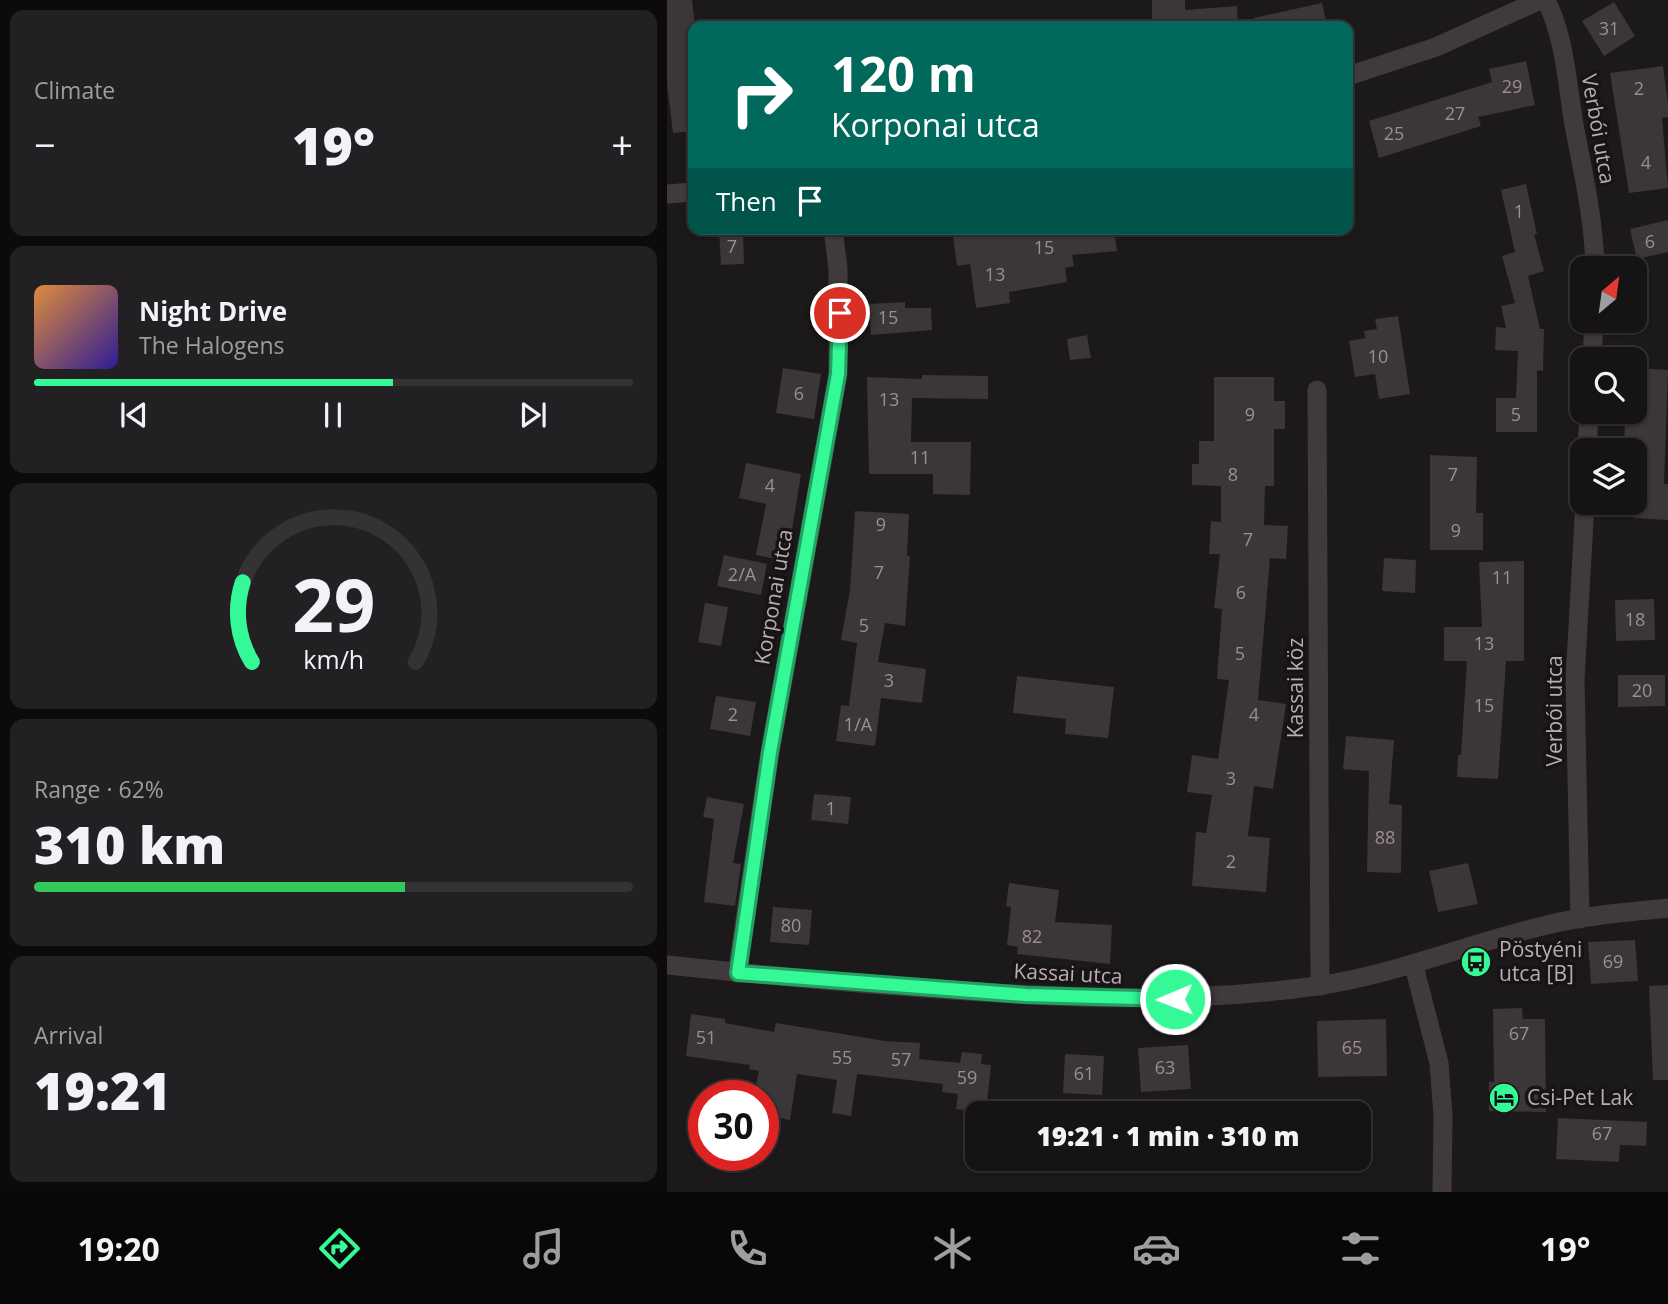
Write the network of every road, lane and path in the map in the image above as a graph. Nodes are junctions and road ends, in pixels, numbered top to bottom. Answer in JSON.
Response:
{"nodes":[{"id":1,"x":1540,"y":0,"type":"edge"},
{"id":2,"x":1546,"y":0,"type":"edge"},
{"id":3,"x":1353,"y":74,"type":"edge"},
{"id":4,"x":688,"y":192,"type":"edge"},
{"id":5,"x":667,"y":194,"type":"edge"},
{"id":6,"x":834,"y":235,"type":"edge"},
{"id":7,"x":1594,"y":256,"type":"edge"},
{"id":8,"x":1317,"y":390,"type":"dead end"},
{"id":9,"x":1584,"y":515,"type":"edge"},
{"id":10,"x":1668,"y":908,"type":"edge"},
{"id":11,"x":1580,"y":919,"type":"junction"},
{"id":12,"x":667,"y":965,"type":"edge"},
{"id":13,"x":1414,"y":966,"type":"junction"},
{"id":14,"x":738,"y":973,"type":"junction"},
{"id":15,"x":1320,"y":986,"type":"junction"},
{"id":16,"x":1442,"y":1192,"type":"edge"}],
"edges":[{"from":1,"to":3,"type":"street"},
{"from":2,"to":7,"type":"street","name":"Verbói utca"},
{"from":4,"to":5,"type":"street"},
{"from":6,"to":14,"type":"street","name":"Korponai utca"},
{"from":8,"to":15,"type":"street","name":"Kassai köz"},
{"from":9,"to":11,"type":"street","name":"Verbói utca"},
{"from":10,"to":11,"type":"street","name":"Kassai utca"},
{"from":11,"to":13,"type":"street","name":"Kassai utca"},
{"from":12,"to":14,"type":"street","name":"Kassai utca"},
{"from":13,"to":15,"type":"street","name":"Kassai utca"},
{"from":13,"to":16,"type":"street"},
{"from":14,"to":15,"type":"street","name":"Kassai utca"}]}
